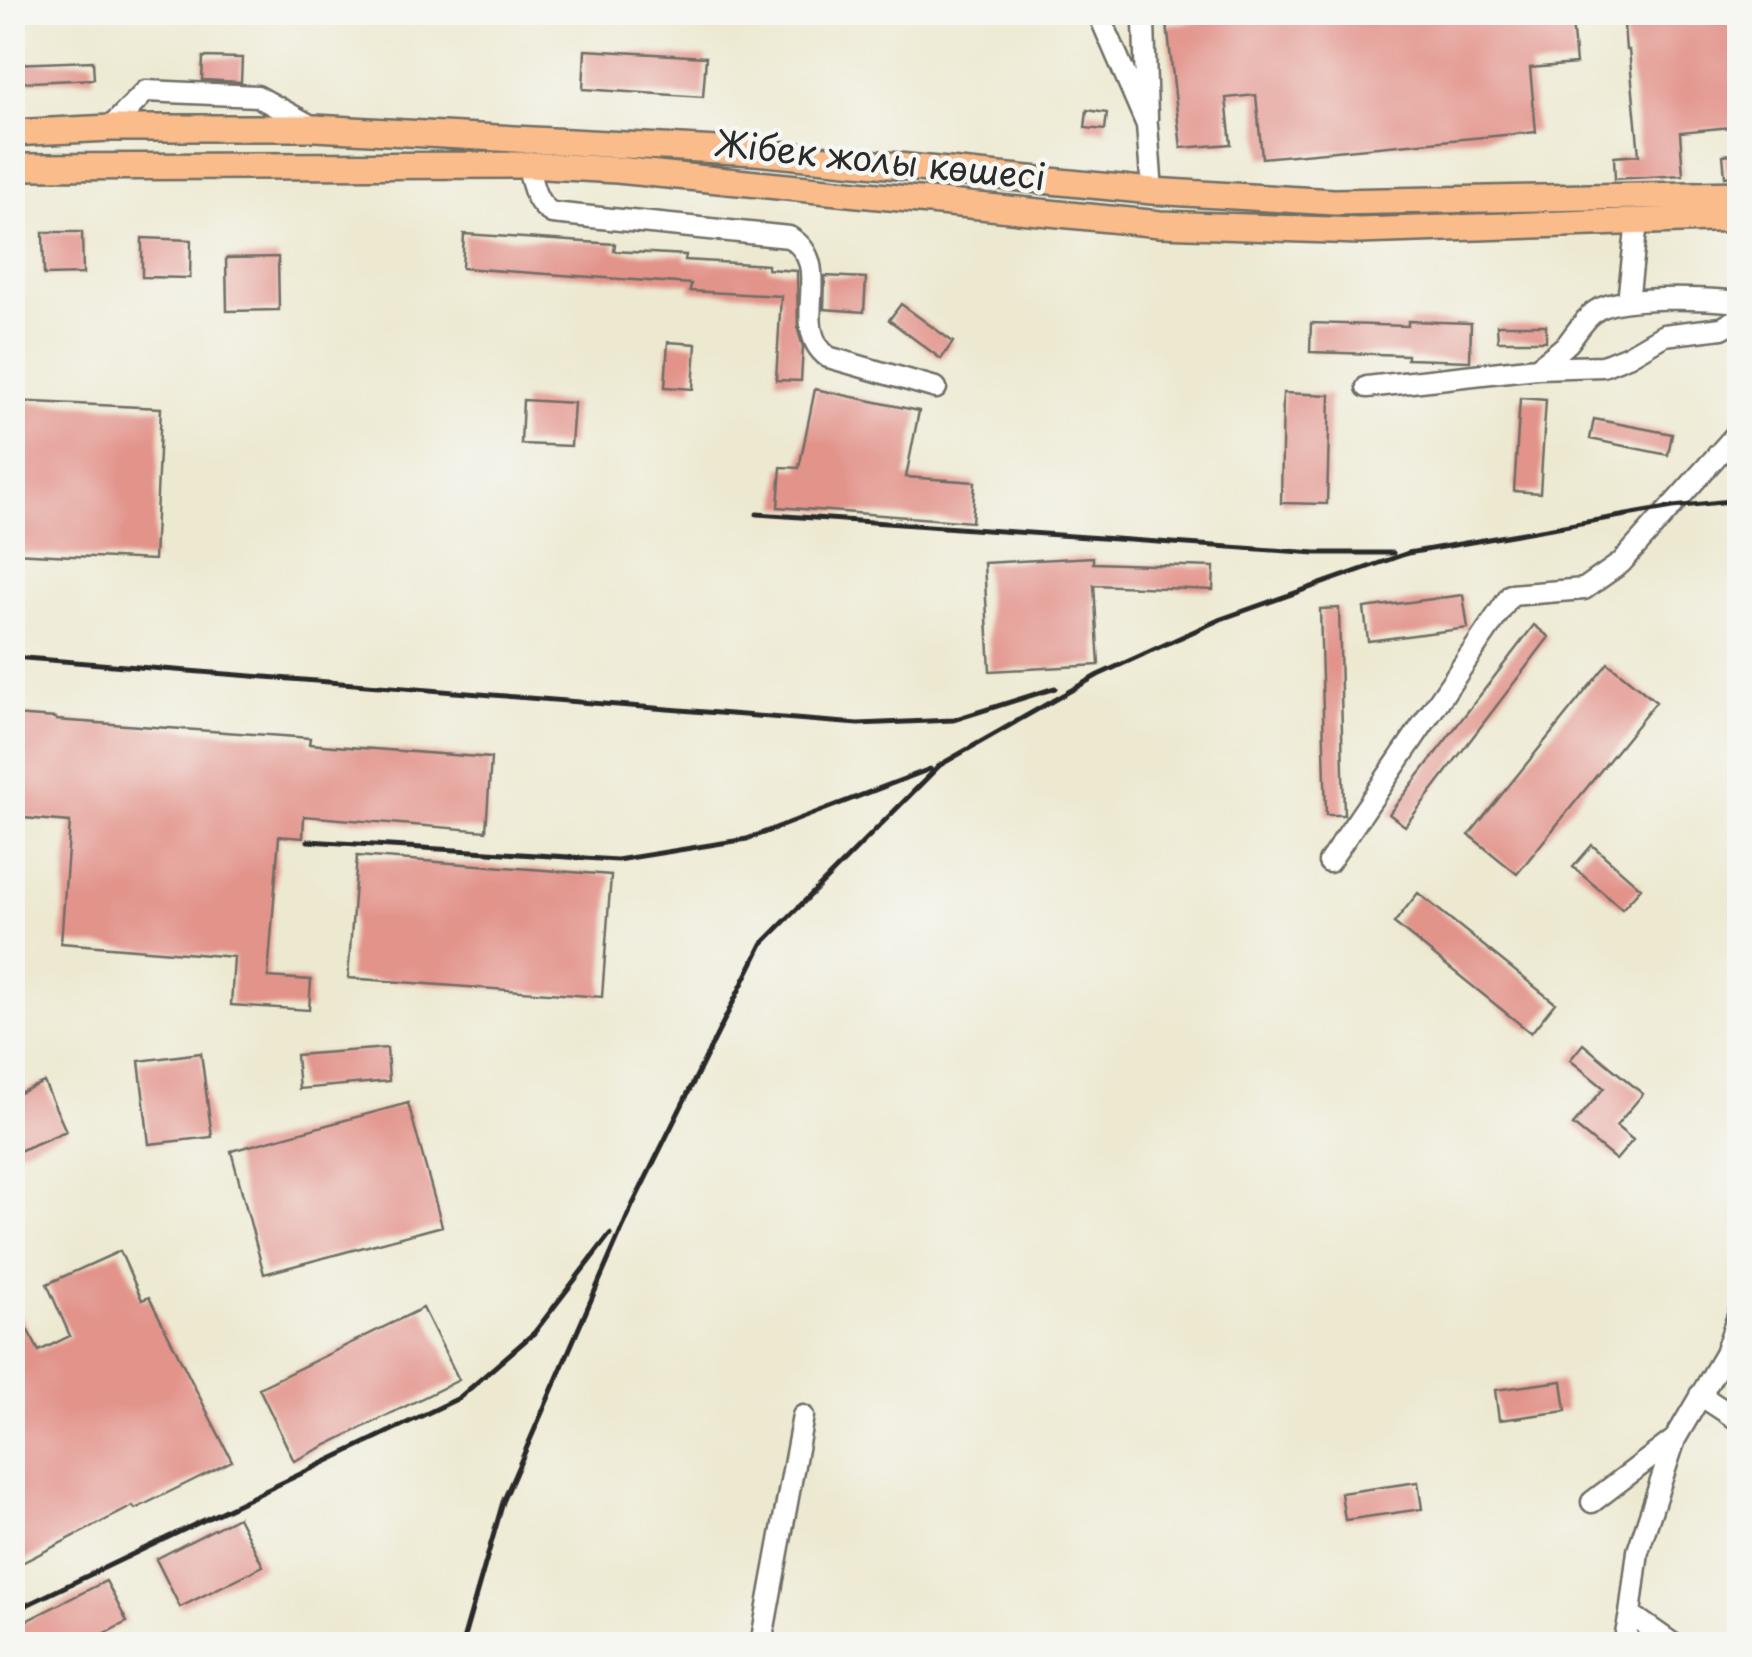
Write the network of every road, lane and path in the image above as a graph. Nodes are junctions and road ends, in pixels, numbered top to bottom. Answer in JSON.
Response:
{"nodes":[{"id":1,"x":1098,"y":12,"type":"edge"},
{"id":2,"x":1146,"y":12,"type":"edge"},
{"id":3,"x":1146,"y":126,"type":"junction"},
{"id":4,"x":110,"y":128,"type":"junction"},
{"id":5,"x":315,"y":128,"type":"junction"},
{"id":6,"x":12,"y":133,"type":"edge"},
{"id":7,"x":528,"y":165,"type":"junction"},
{"id":8,"x":12,"y":166,"type":"edge"},
{"id":9,"x":1152,"y":191,"type":"junction"},
{"id":10,"x":1740,"y":194,"type":"edge"},
{"id":11,"x":1740,"y":218,"type":"edge"},
{"id":12,"x":1637,"y":222,"type":"junction"},
{"id":13,"x":1628,"y":301,"type":"junction"},
{"id":14,"x":1740,"y":302,"type":"edge"},
{"id":15,"x":1740,"y":318,"type":"edge"},
{"id":16,"x":1537,"y":368,"type":"junction"},
{"id":17,"x":1368,"y":387,"type":"dead end"},
{"id":18,"x":936,"y":388,"type":"dead end"},
{"id":19,"x":1740,"y":430,"type":"edge"},
{"id":20,"x":1329,"y":862,"type":"dead end"},
{"id":21,"x":1740,"y":1310,"type":"edge"},
{"id":22,"x":1700,"y":1394,"type":"junction"},
{"id":23,"x":803,"y":1416,"type":"dead end"},
{"id":24,"x":1740,"y":1422,"type":"edge"},
{"id":25,"x":1676,"y":1439,"type":"junction"},
{"id":26,"x":1592,"y":1502,"type":"dead end"},
{"id":27,"x":1630,"y":1614,"type":"junction"},
{"id":28,"x":761,"y":1644,"type":"edge"},
{"id":29,"x":1624,"y":1644,"type":"edge"},
{"id":30,"x":1673,"y":1644,"type":"edge"}],
"edges":[{"from":1,"to":3,"type":"street"},
{"from":2,"to":3,"type":"street"},
{"from":3,"to":9,"type":"street"},
{"from":4,"to":5,"type":"main road","name":"Жібек жолы көшесі"},
{"from":4,"to":5,"type":"street"},
{"from":4,"to":6,"type":"main road","name":"Жібек жолы көшесі"},
{"from":5,"to":9,"type":"main road","name":"Жібек жолы көшесі"},
{"from":7,"to":8,"type":"main road","name":"Жібек жолы көшесі"},
{"from":7,"to":12,"type":"main road","name":"Жібек жолы көшесі"},
{"from":7,"to":18,"type":"street"},
{"from":9,"to":10,"type":"main road","name":"Жібек жолы көшесі"},
{"from":11,"to":12,"type":"main road","name":"Жібек жолы көшесі"},
{"from":12,"to":13,"type":"street"},
{"from":13,"to":14,"type":"street"},
{"from":13,"to":16,"type":"street"},
{"from":15,"to":16,"type":"street"},
{"from":16,"to":17,"type":"street"},
{"from":19,"to":20,"type":"street"},
{"from":21,"to":22,"type":"street"},
{"from":22,"to":24,"type":"street"},
{"from":22,"to":25,"type":"street"},
{"from":23,"to":28,"type":"street"},
{"from":25,"to":26,"type":"street"},
{"from":25,"to":27,"type":"street"},
{"from":27,"to":29,"type":"street"},
{"from":27,"to":30,"type":"street"}]}
